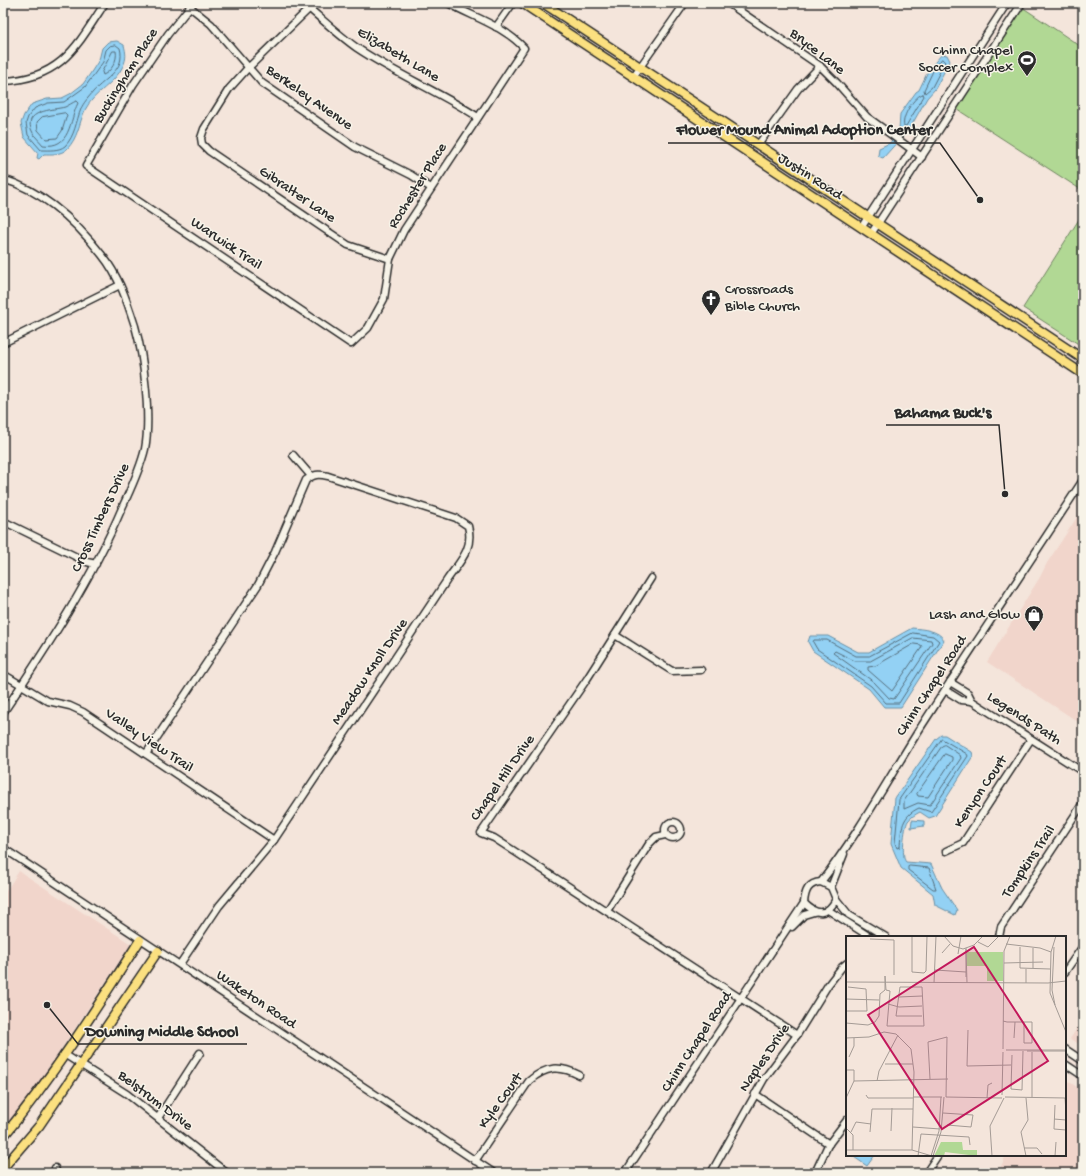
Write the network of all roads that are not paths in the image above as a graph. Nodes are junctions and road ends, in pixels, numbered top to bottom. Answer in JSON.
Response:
{"nodes":[{"id":1,"x":105,"y":3,"type":"edge"},
{"id":2,"x":315,"y":3,"type":"edge"},
{"id":3,"x":448,"y":3,"type":"edge"},
{"id":4,"x":513,"y":3,"type":"edge"},
{"id":5,"x":522,"y":3,"type":"edge"},
{"id":6,"x":543,"y":3,"type":"edge"},
{"id":7,"x":685,"y":3,"type":"edge"},
{"id":8,"x":728,"y":3,"type":"edge"},
{"id":9,"x":1007,"y":3,"type":"edge"},
{"id":10,"x":1022,"y":3,"type":"edge"},
{"id":11,"x":191,"y":5,"type":"edge"},
{"id":12,"x":310,"y":9,"type":"junction"},
{"id":13,"x":496,"y":27,"type":"junction"},
{"id":14,"x":640,"y":66,"type":"junction"},
{"id":15,"x":820,"y":66,"type":"junction"},
{"id":16,"x":247,"y":69,"type":"junction"},
{"id":17,"x":633,"y":77,"type":"junction"},
{"id":18,"x":3,"y":81,"type":"edge"},
{"id":19,"x":478,"y":117,"type":"junction"},
{"id":20,"x":758,"y":145,"type":"junction"},
{"id":21,"x":912,"y":148,"type":"junction"},
{"id":22,"x":922,"y":156,"type":"junction"},
{"id":23,"x":86,"y":166,"type":"joint"},
{"id":24,"x":3,"y":179,"type":"edge"},
{"id":25,"x":431,"y":188,"type":"junction"},
{"id":26,"x":868,"y":218,"type":"junction"},
{"id":27,"x":877,"y":224,"type":"junction"},
{"id":28,"x":861,"y":228,"type":"junction"},
{"id":29,"x":871,"y":234,"type":"junction"},
{"id":30,"x":390,"y":259,"type":"junction"},
{"id":31,"x":120,"y":285,"type":"junction"},
{"id":32,"x":3,"y":343,"type":"edge"},
{"id":33,"x":351,"y":344,"type":"joint"},
{"id":34,"x":1083,"y":359,"type":"edge"},
{"id":35,"x":1083,"y":374,"type":"edge"},
{"id":36,"x":293,"y":455,"type":"dead end"},
{"id":37,"x":311,"y":476,"type":"junction"},
{"id":38,"x":1083,"y":480,"type":"edge"},
{"id":39,"x":3,"y":521,"type":"edge"},
{"id":40,"x":96,"y":564,"type":"junction"},
{"id":41,"x":651,"y":578,"type":"dead end"},
{"id":42,"x":615,"y":635,"type":"junction"},
{"id":43,"x":701,"y":670,"type":"dead end"},
{"id":44,"x":3,"y":674,"type":"edge"},
{"id":45,"x":950,"y":682,"type":"junction"},
{"id":46,"x":21,"y":685,"type":"junction"},
{"id":47,"x":945,"y":690,"type":"junction"},
{"id":48,"x":972,"y":701,"type":"junction"},
{"id":49,"x":3,"y":713,"type":"edge"},
{"id":50,"x":1031,"y":739,"type":"junction"},
{"id":51,"x":146,"y":754,"type":"junction"},
{"id":52,"x":1083,"y":772,"type":"edge"},
{"id":53,"x":1083,"y":803,"type":"edge"},
{"id":54,"x":665,"y":835,"type":"dead end"},
{"id":55,"x":274,"y":840,"type":"junction"},
{"id":56,"x":3,"y":848,"type":"edge"},
{"id":57,"x":846,"y":849,"type":"junction"},
{"id":58,"x":946,"y":851,"type":"dead end"},
{"id":59,"x":821,"y":882,"type":"junction"},
{"id":60,"x":831,"y":887,"type":"junction"},
{"id":61,"x":836,"y":899,"type":"junction"},
{"id":62,"x":804,"y":903,"type":"junction"},
{"id":63,"x":828,"y":910,"type":"junction"},
{"id":64,"x":607,"y":911,"type":"junction"},
{"id":65,"x":814,"y":912,"type":"junction"},
{"id":66,"x":785,"y":933,"type":"junction"},
{"id":67,"x":868,"y":936,"type":"edge"},
{"id":68,"x":884,"y":936,"type":"edge"},
{"id":69,"x":998,"y":936,"type":"edge"},
{"id":70,"x":140,"y":940,"type":"junction"},
{"id":71,"x":1083,"y":946,"type":"edge"},
{"id":72,"x":158,"y":951,"type":"junction"},
{"id":73,"x":180,"y":964,"type":"junction"},
{"id":74,"x":846,"y":964,"type":"edge"},
{"id":75,"x":1066,"y":971,"type":"edge"},
{"id":76,"x":740,"y":1000,"type":"junction"},
{"id":77,"x":796,"y":1035,"type":"junction"},
{"id":78,"x":1066,"y":1050,"type":"edge"},
{"id":79,"x":200,"y":1053,"type":"dead end"},
{"id":80,"x":64,"y":1054,"type":"junction"},
{"id":81,"x":1080,"y":1059,"type":"edge"},
{"id":82,"x":80,"y":1065,"type":"junction"},
{"id":83,"x":1067,"y":1066,"type":"edge"},
{"id":84,"x":580,"y":1075,"type":"dead end"},
{"id":85,"x":1083,"y":1076,"type":"edge"},
{"id":86,"x":754,"y":1094,"type":"junction"},
{"id":87,"x":158,"y":1118,"type":"junction"},
{"id":88,"x":846,"y":1121,"type":"edge"},
{"id":89,"x":3,"y":1137,"type":"edge"},
{"id":90,"x":829,"y":1144,"type":"junction"},
{"id":91,"x":937,"y":1156,"type":"edge"},
{"id":92,"x":475,"y":1161,"type":"junction"},
{"id":93,"x":3,"y":1168,"type":"edge"},
{"id":94,"x":227,"y":1173,"type":"edge"},
{"id":95,"x":494,"y":1173,"type":"edge"},
{"id":96,"x":626,"y":1173,"type":"edge"},
{"id":97,"x":710,"y":1173,"type":"edge"},
{"id":98,"x":815,"y":1173,"type":"edge"},
{"id":99,"x":926,"y":1173,"type":"edge"}],
"edges":[{"from":1,"to":18,"type":"street"},
{"from":2,"to":12,"type":"street"},
{"from":3,"to":13,"type":"street"},
{"from":4,"to":13,"type":"street"},
{"from":5,"to":17,"type":"main road","name":"Justin Road"},
{"from":6,"to":14,"type":"main road","name":"Justin Road"},
{"from":7,"to":14,"type":"street"},
{"from":8,"to":15,"type":"street","name":"Bryce Lane"},
{"from":9,"to":21,"type":"street"},
{"from":10,"to":22,"type":"street"},
{"from":11,"to":16,"type":"street","name":"Berkeley Avenue"},
{"from":11,"to":23,"type":"street","name":"Buckingham Place"},
{"from":12,"to":16,"type":"street"},
{"from":12,"to":19,"type":"street","name":"Elizabeth Lane"},
{"from":13,"to":19,"type":"street","name":"Rochester Place"},
{"from":14,"to":17,"type":"street"},
{"from":14,"to":20,"type":"main road","name":"Justin Road"},
{"from":15,"to":20,"type":"street"},
{"from":15,"to":21,"type":"street","name":"Bryce Lane"},
{"from":16,"to":25,"type":"street","name":"Berkeley Avenue"},
{"from":16,"to":30,"type":"street","name":"Gibralter Lane"},
{"from":17,"to":28,"type":"main road","name":"Justin Road"},
{"from":19,"to":25,"type":"street","name":"Rochester Place"},
{"from":20,"to":26,"type":"main road","name":"Justin Road"},
{"from":21,"to":22,"type":"street","name":"Bryce Lane"},
{"from":21,"to":26,"type":"street"},
{"from":22,"to":27,"type":"street"},
{"from":23,"to":33,"type":"street","name":"Warwick Trail"},
{"from":24,"to":31,"type":"street","name":"Cross Timbers Drive"},
{"from":25,"to":30,"type":"street","name":"Rochester Place"},
{"from":26,"to":27,"type":"main road","name":"Justin Road"},
{"from":26,"to":28,"type":"street"},
{"from":27,"to":29,"type":"street"},
{"from":27,"to":34,"type":"main road","name":"Justin Road"},
{"from":28,"to":29,"type":"main road","name":"Justin Road"},
{"from":29,"to":35,"type":"main road","name":"Justin Road"},
{"from":30,"to":33,"type":"street","name":"Rochester Place"},
{"from":31,"to":32,"type":"street"},
{"from":31,"to":40,"type":"street","name":"Cross Timbers Drive"},
{"from":36,"to":37,"type":"street"},
{"from":37,"to":51,"type":"street"},
{"from":37,"to":55,"type":"street","name":"Meadow Knoll Drive"},
{"from":38,"to":45,"type":"street","name":"Chinn Chapel Road"},
{"from":39,"to":40,"type":"street"},
{"from":40,"to":46,"type":"street","name":"Cross Timbers Drive"},
{"from":41,"to":42,"type":"street","name":"Chapel Hill Drive"},
{"from":42,"to":43,"type":"street"},
{"from":42,"to":64,"type":"street","name":"Chapel Hill Drive"},
{"from":44,"to":46,"type":"street","name":"Valley View Trail"},
{"from":45,"to":47,"type":"street","name":"Chinn Chapel Road"},
{"from":45,"to":48,"type":"street","name":"Legends Path"},
{"from":46,"to":49,"type":"street","name":"Cross Timbers Drive"},
{"from":46,"to":51,"type":"street","name":"Valley View Trail"},
{"from":47,"to":48,"type":"street","name":"Legends Path"},
{"from":47,"to":57,"type":"street","name":"Chinn Chapel Road"},
{"from":48,"to":50,"type":"street","name":"Legends Path"},
{"from":50,"to":52,"type":"street","name":"Legends Path"},
{"from":50,"to":58,"type":"street","name":"Kenyon Court"},
{"from":51,"to":55,"type":"street","name":"Valley View Trail"},
{"from":53,"to":69,"type":"street","name":"Tompkins Trail"},
{"from":54,"to":64,"type":"street"},
{"from":55,"to":73,"type":"street","name":"Meadow Knoll Drive"},
{"from":56,"to":70,"type":"street","name":"Waketon Road"},
{"from":57,"to":59,"type":"street","name":"Chinn Chapel Road"},
{"from":57,"to":60,"type":"street","name":"Chinn Chapel Road"},
{"from":59,"to":60,"type":"street"},
{"from":59,"to":62,"type":"street"},
{"from":60,"to":61,"type":"street"},
{"from":61,"to":63,"type":"street"},
{"from":61,"to":68,"type":"street"},
{"from":62,"to":65,"type":"street"},
{"from":62,"to":66,"type":"street","name":"Chinn Chapel Road"},
{"from":63,"to":65,"type":"street"},
{"from":63,"to":67,"type":"street"},
{"from":64,"to":76,"type":"street","name":"Chapel Hill Drive"},
{"from":65,"to":66,"type":"street","name":"Chinn Chapel Road"},
{"from":66,"to":76,"type":"street","name":"Chinn Chapel Road"},
{"from":70,"to":72,"type":"street","name":"Waketon Road"},
{"from":70,"to":80,"type":"main road"},
{"from":71,"to":75,"type":"street"},
{"from":72,"to":73,"type":"street","name":"Waketon Road"},
{"from":72,"to":82,"type":"main road"},
{"from":73,"to":92,"type":"street","name":"Waketon Road"},
{"from":74,"to":77,"type":"street","name":"Naples Drive"},
{"from":76,"to":77,"type":"street","name":"Chapel Hill Drive"},
{"from":76,"to":96,"type":"street","name":"Chinn Chapel Road"},
{"from":77,"to":86,"type":"street","name":"Naples Drive"},
{"from":78,"to":81,"type":"street"},
{"from":79,"to":87,"type":"street"},
{"from":80,"to":82,"type":"street","name":"Belstrum Drive"},
{"from":80,"to":89,"type":"main road"},
{"from":81,"to":83,"type":"street"},
{"from":82,"to":87,"type":"street","name":"Belstrum Drive"},
{"from":82,"to":93,"type":"main road"},
{"from":83,"to":85,"type":"street"},
{"from":84,"to":92,"type":"street","name":"Kyle Court"},
{"from":86,"to":90,"type":"street"},
{"from":86,"to":97,"type":"street","name":"Naples Drive"},
{"from":87,"to":94,"type":"street","name":"Belstrum Drive"},
{"from":88,"to":90,"type":"street"},
{"from":90,"to":98,"type":"street"},
{"from":91,"to":99,"type":"street"},
{"from":92,"to":95,"type":"street","name":"Waketon Road"}]}
